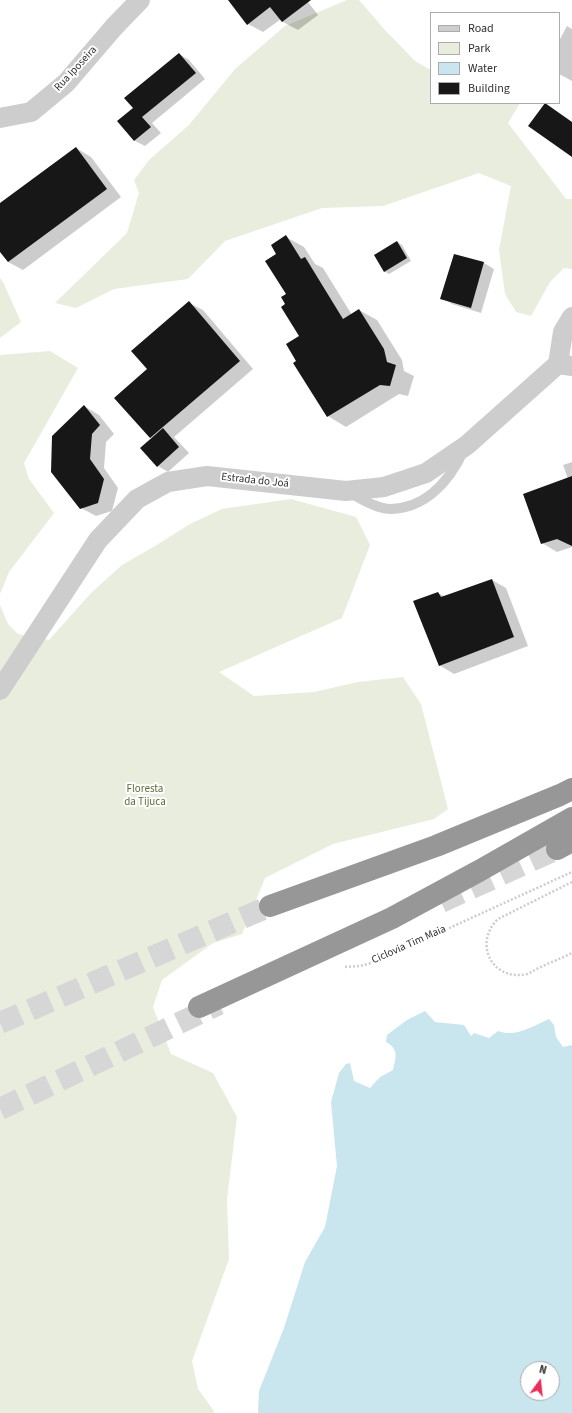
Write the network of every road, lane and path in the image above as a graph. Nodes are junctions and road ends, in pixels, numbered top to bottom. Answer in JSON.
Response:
{"nodes":[{"id":1,"x":140,"y":0,"type":"edge"},
{"id":2,"x":0,"y":118,"type":"edge"},
{"id":3,"x":572,"y":317,"type":"edge"},
{"id":4,"x":565,"y":365,"type":"edge"},
{"id":5,"x":466,"y":445,"type":"junction"},
{"id":6,"x":346,"y":491,"type":"junction"},
{"id":7,"x":0,"y":690,"type":"edge"},
{"id":8,"x":572,"y":789,"type":"edge"},
{"id":9,"x":572,"y":818,"type":"edge"},
{"id":10,"x":572,"y":872,"type":"edge"},
{"id":11,"x":572,"y":882,"type":"edge"},
{"id":12,"x":270,"y":906,"type":"tunnel mouth"},
{"id":13,"x":572,"y":953,"type":"edge"},
{"id":14,"x":339,"y":967,"type":"dead end"},
{"id":15,"x":199,"y":1007,"type":"tunnel mouth"}],
"edges":[{"from":1,"to":2,"type":"street","name":"Rua Iposeira"},
{"from":3,"to":4,"type":"street"},
{"from":4,"to":5,"type":"street","name":"Estrada do Joá"},
{"from":5,"to":6,"type":"street","name":"Estrada do Joá"},
{"from":5,"to":6,"type":"lane"},
{"from":6,"to":7,"type":"street","name":"Estrada do Joá"},
{"from":8,"to":12,"type":"highway"},
{"from":9,"to":15,"type":"highway"},
{"from":10,"to":14,"type":"path","name":"Ciclovia Tim Maia"},
{"from":11,"to":13,"type":"path"}]}
